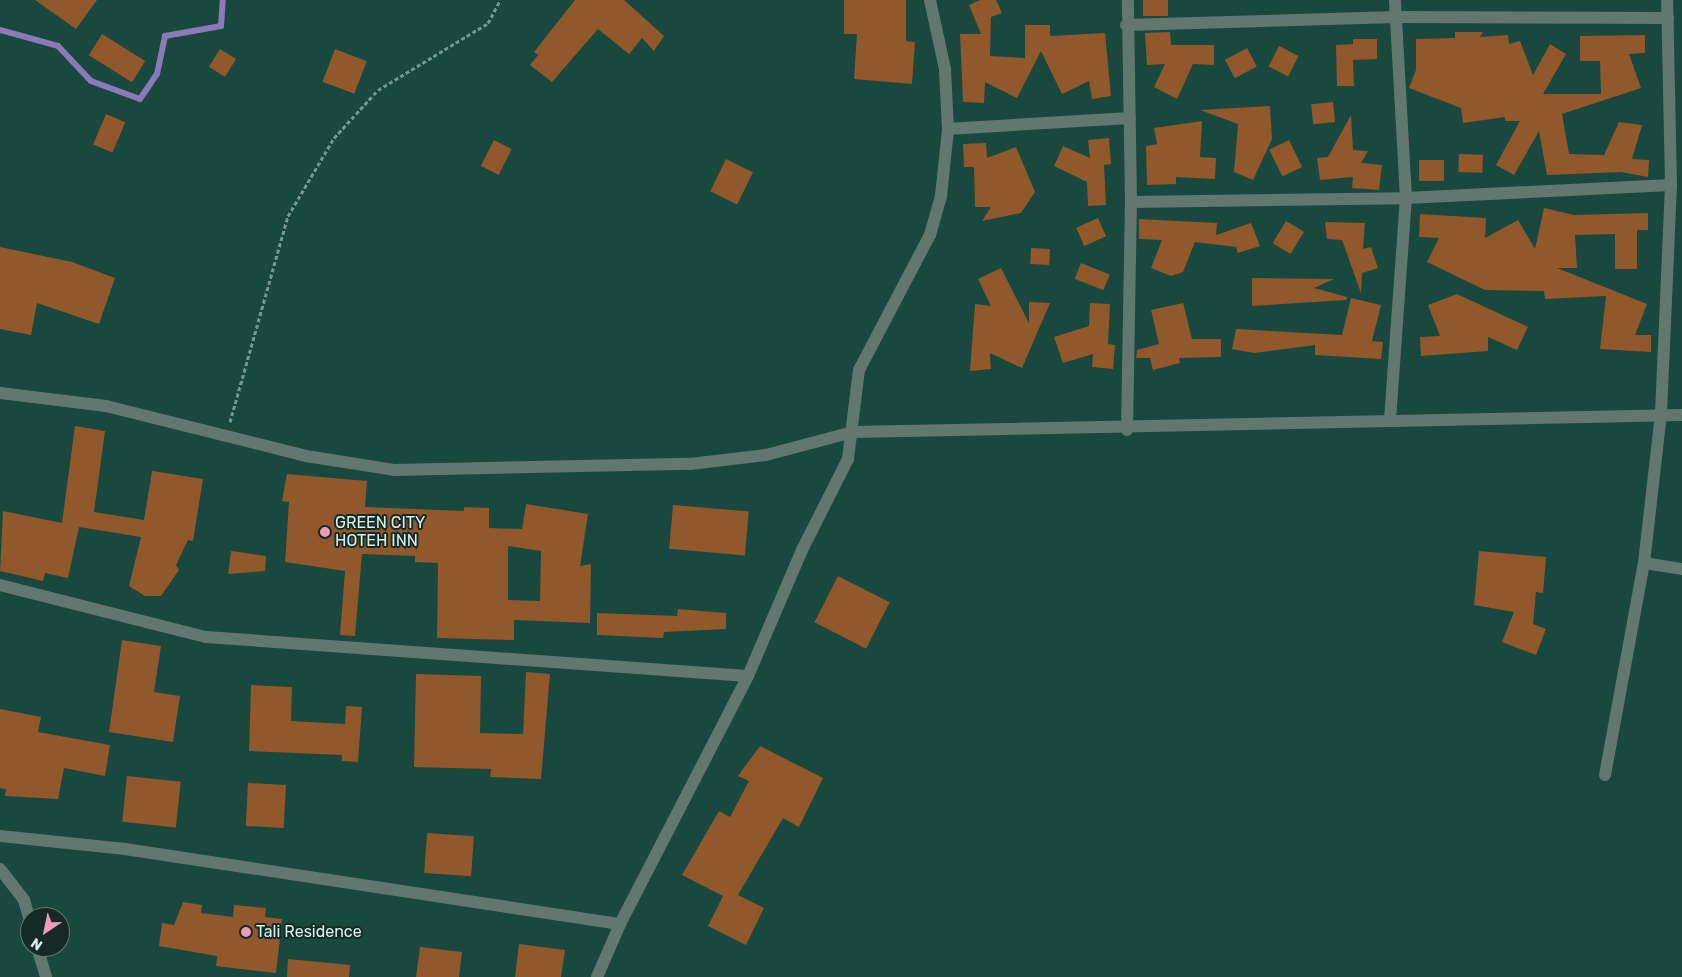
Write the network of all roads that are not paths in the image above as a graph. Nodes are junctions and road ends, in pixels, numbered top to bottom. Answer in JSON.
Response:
{"nodes":[{"id":1,"x":930,"y":0,"type":"edge"},
{"id":2,"x":1128,"y":0,"type":"edge"},
{"id":3,"x":1395,"y":0,"type":"edge"},
{"id":4,"x":1667,"y":0,"type":"edge"},
{"id":5,"x":1396,"y":17,"type":"junction"},
{"id":6,"x":1668,"y":18,"type":"junction"},
{"id":7,"x":1126,"y":25,"type":"junction"},
{"id":8,"x":1677,"y":107,"type":"edge"},
{"id":9,"x":1130,"y":118,"type":"junction"},
{"id":10,"x":948,"y":130,"type":"junction"},
{"id":11,"x":1671,"y":185,"type":"junction"},
{"id":12,"x":1406,"y":198,"type":"junction"},
{"id":13,"x":1131,"y":202,"type":"junction"},
{"id":14,"x":0,"y":393,"type":"edge"},
{"id":15,"x":1661,"y":414,"type":"junction"},
{"id":16,"x":1682,"y":415,"type":"edge"},
{"id":17,"x":1390,"y":420,"type":"junction"},
{"id":18,"x":1127,"y":430,"type":"junction"},
{"id":19,"x":853,"y":432,"type":"junction"},
{"id":20,"x":1644,"y":563,"type":"junction"},
{"id":21,"x":1682,"y":569,"type":"edge"},
{"id":22,"x":0,"y":585,"type":"edge"},
{"id":23,"x":748,"y":676,"type":"junction"},
{"id":24,"x":1605,"y":775,"type":"dead end"},
{"id":25,"x":0,"y":836,"type":"edge"},
{"id":26,"x":0,"y":869,"type":"edge"},
{"id":27,"x":26,"y":907,"type":"edge"},
{"id":28,"x":620,"y":924,"type":"junction"},
{"id":29,"x":40,"y":957,"type":"edge"},
{"id":30,"x":46,"y":977,"type":"edge"},
{"id":31,"x":597,"y":977,"type":"edge"}],
"edges":[{"from":1,"to":10,"type":"street"},
{"from":2,"to":7,"type":"street"},
{"from":3,"to":5,"type":"street"},
{"from":4,"to":6,"type":"street"},
{"from":5,"to":6,"type":"street"},
{"from":5,"to":7,"type":"street"},
{"from":5,"to":12,"type":"street"},
{"from":6,"to":8,"type":"street"},
{"from":7,"to":9,"type":"street"},
{"from":8,"to":11,"type":"street"},
{"from":9,"to":10,"type":"street"},
{"from":9,"to":13,"type":"street"},
{"from":10,"to":19,"type":"street"},
{"from":11,"to":12,"type":"street"},
{"from":11,"to":15,"type":"street"},
{"from":12,"to":13,"type":"street"},
{"from":12,"to":17,"type":"street"},
{"from":13,"to":18,"type":"street"},
{"from":14,"to":19,"type":"street"},
{"from":15,"to":16,"type":"street"},
{"from":15,"to":17,"type":"street"},
{"from":15,"to":20,"type":"street"},
{"from":17,"to":18,"type":"street"},
{"from":18,"to":19,"type":"street"},
{"from":19,"to":23,"type":"street"},
{"from":20,"to":21,"type":"street"},
{"from":20,"to":24,"type":"street"},
{"from":22,"to":23,"type":"street"},
{"from":23,"to":28,"type":"street"},
{"from":25,"to":28,"type":"street"},
{"from":26,"to":27,"type":"street"},
{"from":28,"to":31,"type":"street"},
{"from":29,"to":30,"type":"street"}]}
